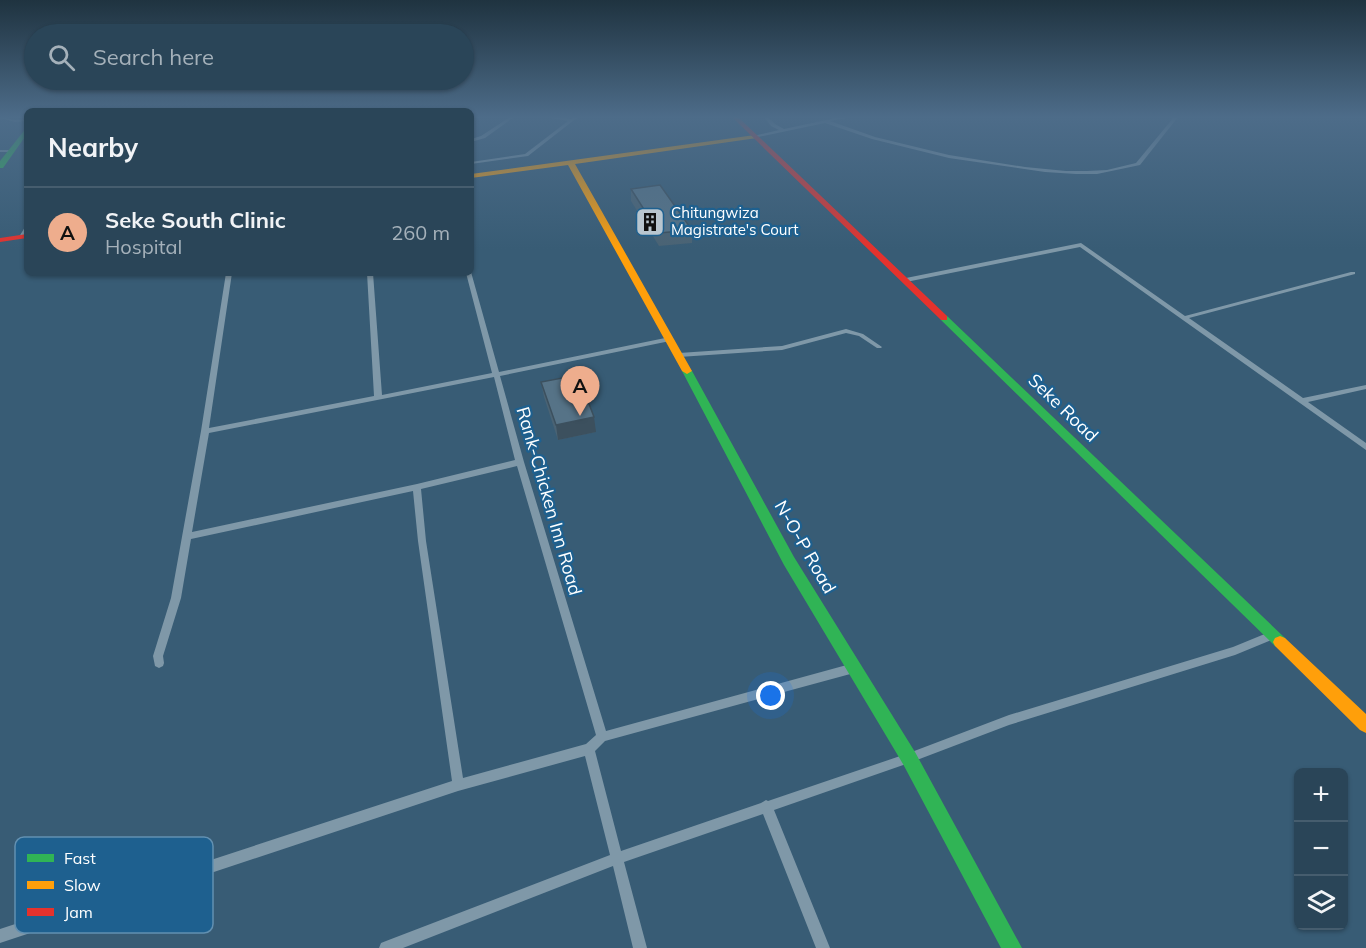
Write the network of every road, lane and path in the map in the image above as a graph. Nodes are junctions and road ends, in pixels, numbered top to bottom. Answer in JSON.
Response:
{"nodes":[{"id":1,"x":576,"y":161,"type":"edge"},
{"id":2,"x":781,"y":161,"type":"edge"},
{"id":3,"x":972,"y":161,"type":"edge"},
{"id":4,"x":1140,"y":161,"type":"edge"},
{"id":5,"x":570,"y":162,"type":"junction"},
{"id":6,"x":474,"y":176,"type":"edge"},
{"id":7,"x":24,"y":234,"type":"edge"},
{"id":8,"x":0,"y":240,"type":"edge"},
{"id":9,"x":1353,"y":273,"type":"dead end"},
{"id":10,"x":229,"y":276,"type":"edge"},
{"id":11,"x":370,"y":276,"type":"edge"},
{"id":12,"x":470,"y":276,"type":"edge"},
{"id":13,"x":906,"y":280,"type":"junction"},
{"id":14,"x":1184,"y":318,"type":"junction"},
{"id":15,"x":670,"y":339,"type":"junction"},
{"id":16,"x":879,"y":347,"type":"dead end"},
{"id":17,"x":679,"y":355,"type":"junction"},
{"id":18,"x":496,"y":376,"type":"junction"},
{"id":19,"x":1366,"y":387,"type":"edge"},
{"id":20,"x":378,"y":397,"type":"junction"},
{"id":21,"x":1302,"y":401,"type":"junction"},
{"id":22,"x":205,"y":431,"type":"junction"},
{"id":23,"x":1366,"y":447,"type":"edge"},
{"id":24,"x":520,"y":462,"type":"junction"},
{"id":25,"x":417,"y":487,"type":"junction"},
{"id":26,"x":187,"y":536,"type":"junction"},
{"id":27,"x":1272,"y":635,"type":"junction"},
{"id":28,"x":159,"y":663,"type":"dead end"},
{"id":29,"x":854,"y":668,"type":"junction"},
{"id":30,"x":1366,"y":725,"type":"edge"},
{"id":31,"x":602,"y":737,"type":"junction"},
{"id":32,"x":589,"y":749,"type":"junction"},
{"id":33,"x":909,"y":758,"type":"junction"},
{"id":34,"x":458,"y":785,"type":"junction"},
{"id":35,"x":766,"y":806,"type":"junction"},
{"id":36,"x":618,"y":858,"type":"junction"},
{"id":37,"x":213,"y":866,"type":"edge"},
{"id":38,"x":15,"y":931,"type":"edge"},
{"id":39,"x":0,"y":936,"type":"edge"},
{"id":40,"x":386,"y":948,"type":"edge"},
{"id":41,"x":640,"y":948,"type":"edge"},
{"id":42,"x":823,"y":948,"type":"edge"},
{"id":43,"x":1012,"y":948,"type":"edge"}],
"edges":[{"from":1,"to":5,"type":"main road"},
{"from":2,"to":13,"type":"main road","name":"Seke Road"},
{"from":3,"to":4,"type":"street"},
{"from":5,"to":6,"type":"main road"},
{"from":5,"to":15,"type":"main road","name":"N-O-P Road"},
{"from":7,"to":8,"type":"main road"},
{"from":9,"to":14,"type":"street"},
{"from":10,"to":22,"type":"street"},
{"from":11,"to":20,"type":"street"},
{"from":12,"to":18,"type":"street","name":"Rank-Chicken Inn Road"},
{"from":13,"to":14,"type":"street"},
{"from":13,"to":27,"type":"main road","name":"Seke Road"},
{"from":14,"to":21,"type":"street"},
{"from":15,"to":17,"type":"main road","name":"N-O-P Road"},
{"from":15,"to":18,"type":"street"},
{"from":16,"to":17,"type":"street"},
{"from":17,"to":29,"type":"main road","name":"N-O-P Road"},
{"from":18,"to":20,"type":"street"},
{"from":18,"to":24,"type":"street","name":"Rank-Chicken Inn Road"},
{"from":19,"to":21,"type":"street"},
{"from":20,"to":22,"type":"street"},
{"from":21,"to":23,"type":"street"},
{"from":22,"to":26,"type":"street"},
{"from":24,"to":25,"type":"street"},
{"from":24,"to":31,"type":"street","name":"Rank-Chicken Inn Road"},
{"from":25,"to":26,"type":"street"},
{"from":25,"to":34,"type":"street"},
{"from":26,"to":28,"type":"street"},
{"from":27,"to":30,"type":"main road","name":"Seke Road"},
{"from":27,"to":33,"type":"street"},
{"from":29,"to":31,"type":"street"},
{"from":29,"to":33,"type":"main road","name":"N-O-P Road"},
{"from":31,"to":32,"type":"street"},
{"from":32,"to":34,"type":"street"},
{"from":32,"to":36,"type":"street"},
{"from":33,"to":35,"type":"street"},
{"from":33,"to":43,"type":"main road","name":"N-O-P Road"},
{"from":34,"to":37,"type":"street"},
{"from":35,"to":36,"type":"street"},
{"from":35,"to":42,"type":"street"},
{"from":36,"to":40,"type":"street"},
{"from":36,"to":41,"type":"street"},
{"from":38,"to":39,"type":"street"}]}
